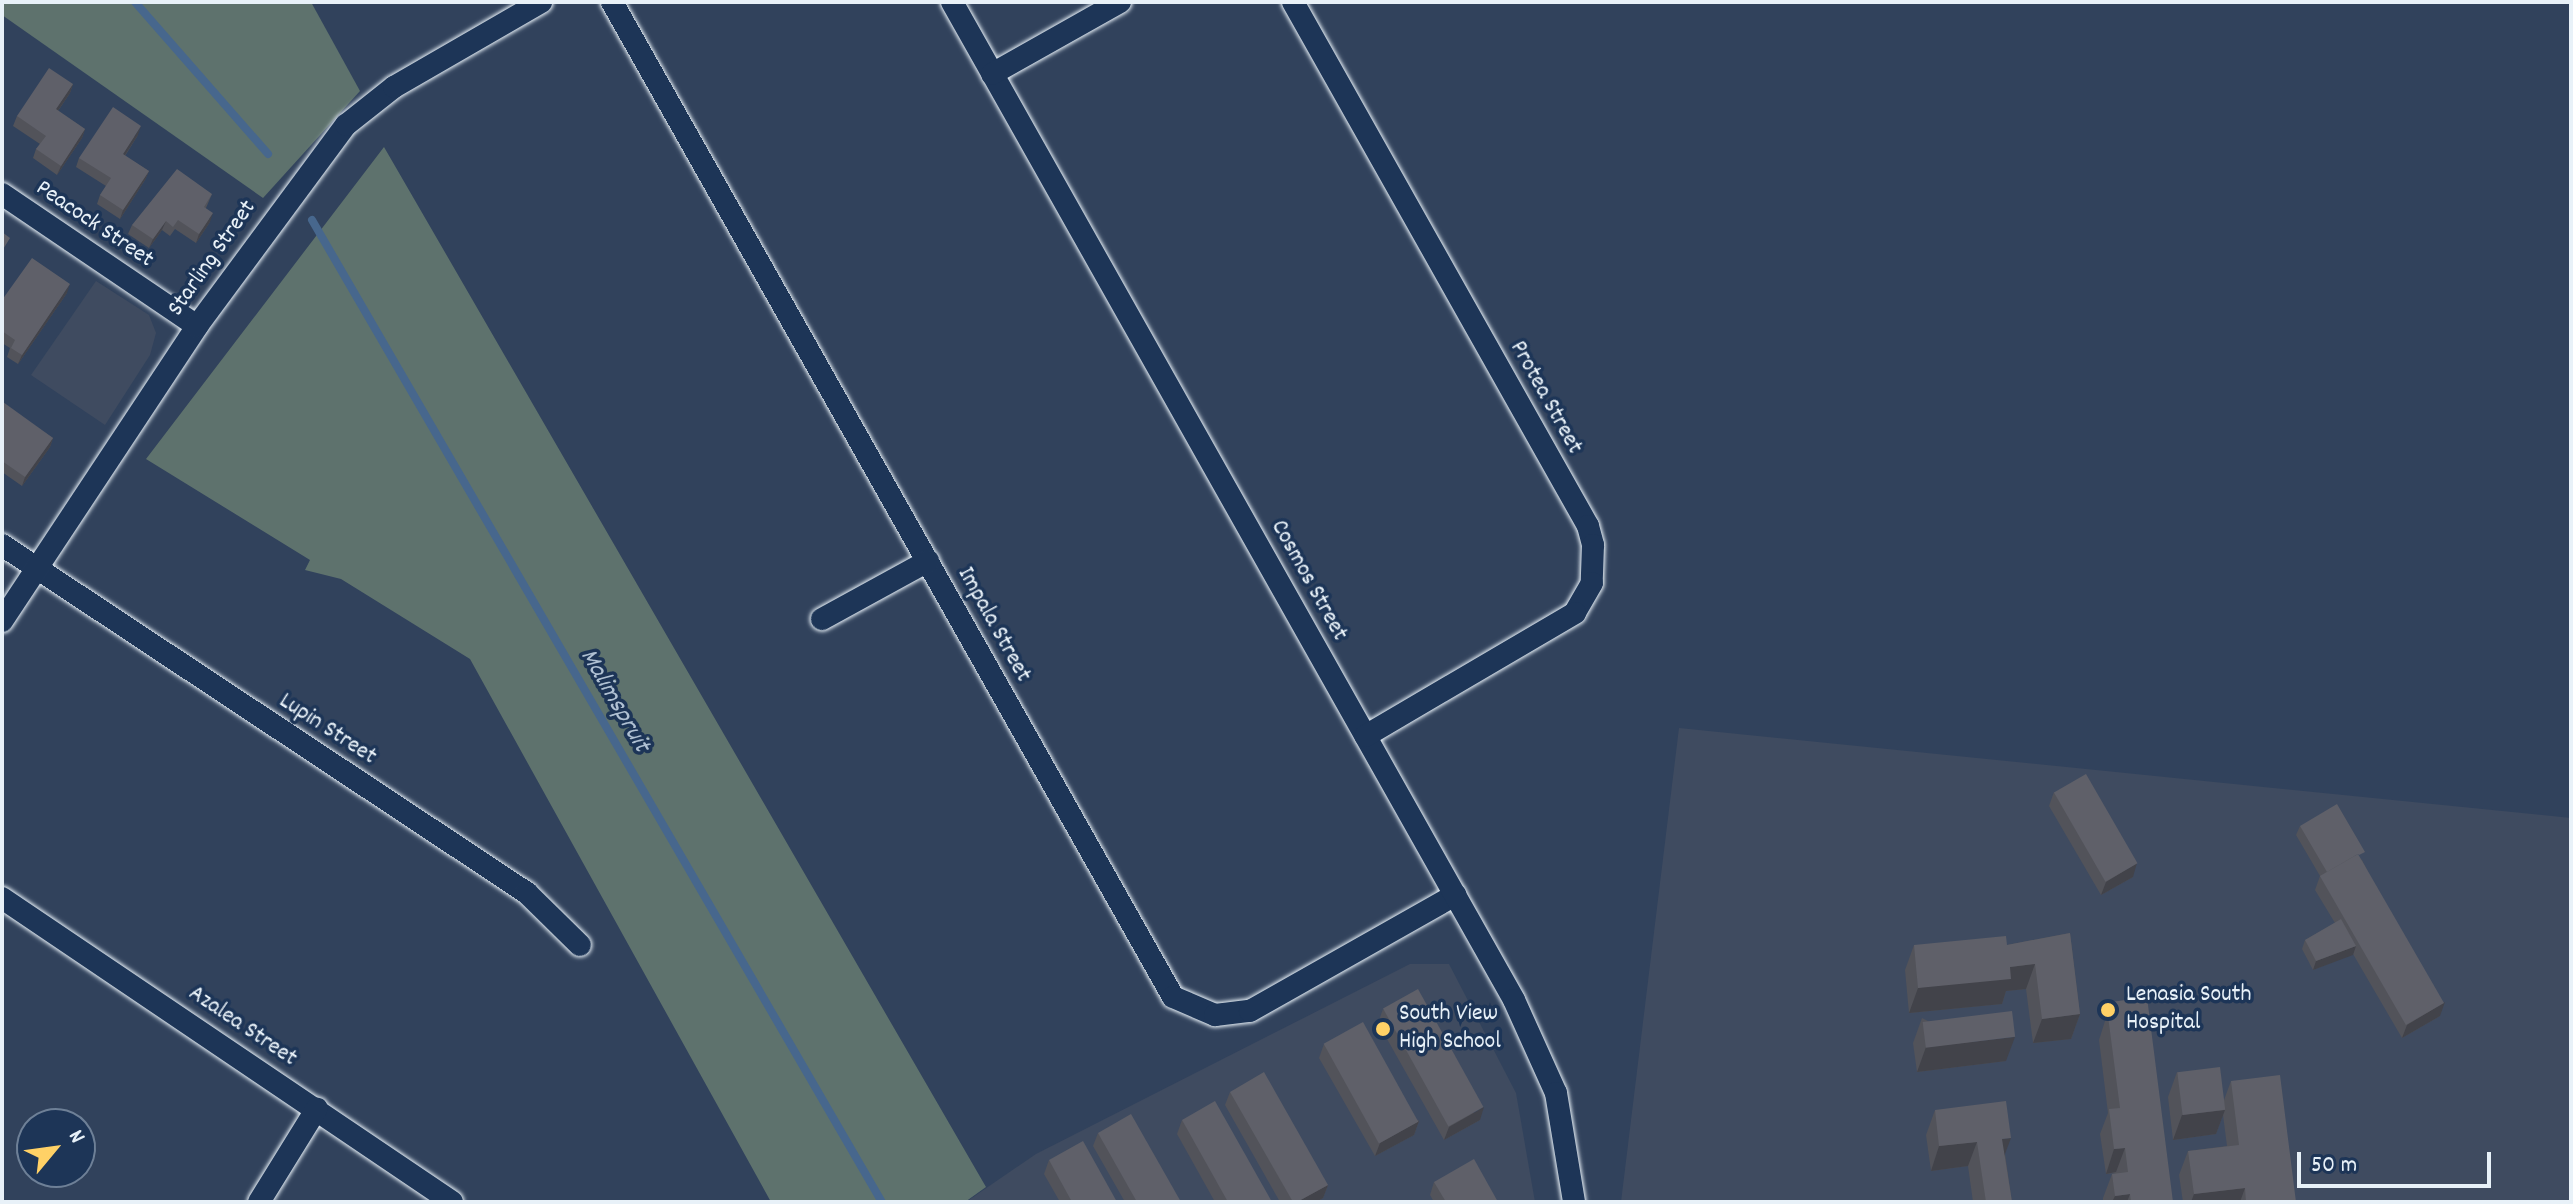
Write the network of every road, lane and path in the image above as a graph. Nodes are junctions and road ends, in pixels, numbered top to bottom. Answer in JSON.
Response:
{"nodes":[{"id":1,"x":541,"y":2,"type":"edge"},
{"id":2,"x":612,"y":2,"type":"edge"},
{"id":3,"x":952,"y":2,"type":"edge"},
{"id":4,"x":1120,"y":2,"type":"edge"},
{"id":5,"x":1293,"y":2,"type":"edge"},
{"id":6,"x":992,"y":74,"type":"junction"},
{"id":7,"x":2,"y":194,"type":"edge"},
{"id":8,"x":197,"y":326,"type":"junction"},
{"id":9,"x":2,"y":545,"type":"edge"},
{"id":10,"x":928,"y":561,"type":"junction"},
{"id":11,"x":37,"y":569,"type":"junction"},
{"id":12,"x":822,"y":619,"type":"dead end"},
{"id":13,"x":2,"y":621,"type":"edge"},
{"id":14,"x":1365,"y":736,"type":"junction"},
{"id":15,"x":1455,"y":895,"type":"junction"},
{"id":16,"x":2,"y":898,"type":"edge"},
{"id":17,"x":580,"y":945,"type":"dead end"},
{"id":18,"x":317,"y":1108,"type":"junction"},
{"id":19,"x":259,"y":1202,"type":"edge"},
{"id":20,"x":452,"y":1202,"type":"edge"},
{"id":21,"x":1574,"y":1202,"type":"edge"}],
"edges":[{"from":1,"to":8,"type":"street","name":"Starling Street"},
{"from":2,"to":10,"type":"street","name":"Impala Street"},
{"from":3,"to":6,"type":"street","name":"Cosmos Street"},
{"from":4,"to":6,"type":"street"},
{"from":5,"to":14,"type":"street","name":"Protea Street"},
{"from":6,"to":14,"type":"street","name":"Cosmos Street"},
{"from":7,"to":8,"type":"street","name":"Peacock Street"},
{"from":8,"to":11,"type":"street","name":"Starling Street"},
{"from":9,"to":11,"type":"street","name":"Lupin Street"},
{"from":10,"to":12,"type":"street"},
{"from":10,"to":15,"type":"street","name":"Impala Street"},
{"from":11,"to":13,"type":"street","name":"Starling Street"},
{"from":11,"to":17,"type":"street","name":"Lupin Street"},
{"from":14,"to":15,"type":"street","name":"Cosmos Street"},
{"from":15,"to":21,"type":"street","name":"Cosmos Street"},
{"from":16,"to":18,"type":"street","name":"Azalea Street"},
{"from":18,"to":19,"type":"street"},
{"from":18,"to":20,"type":"street","name":"Azalea Street"}]}
